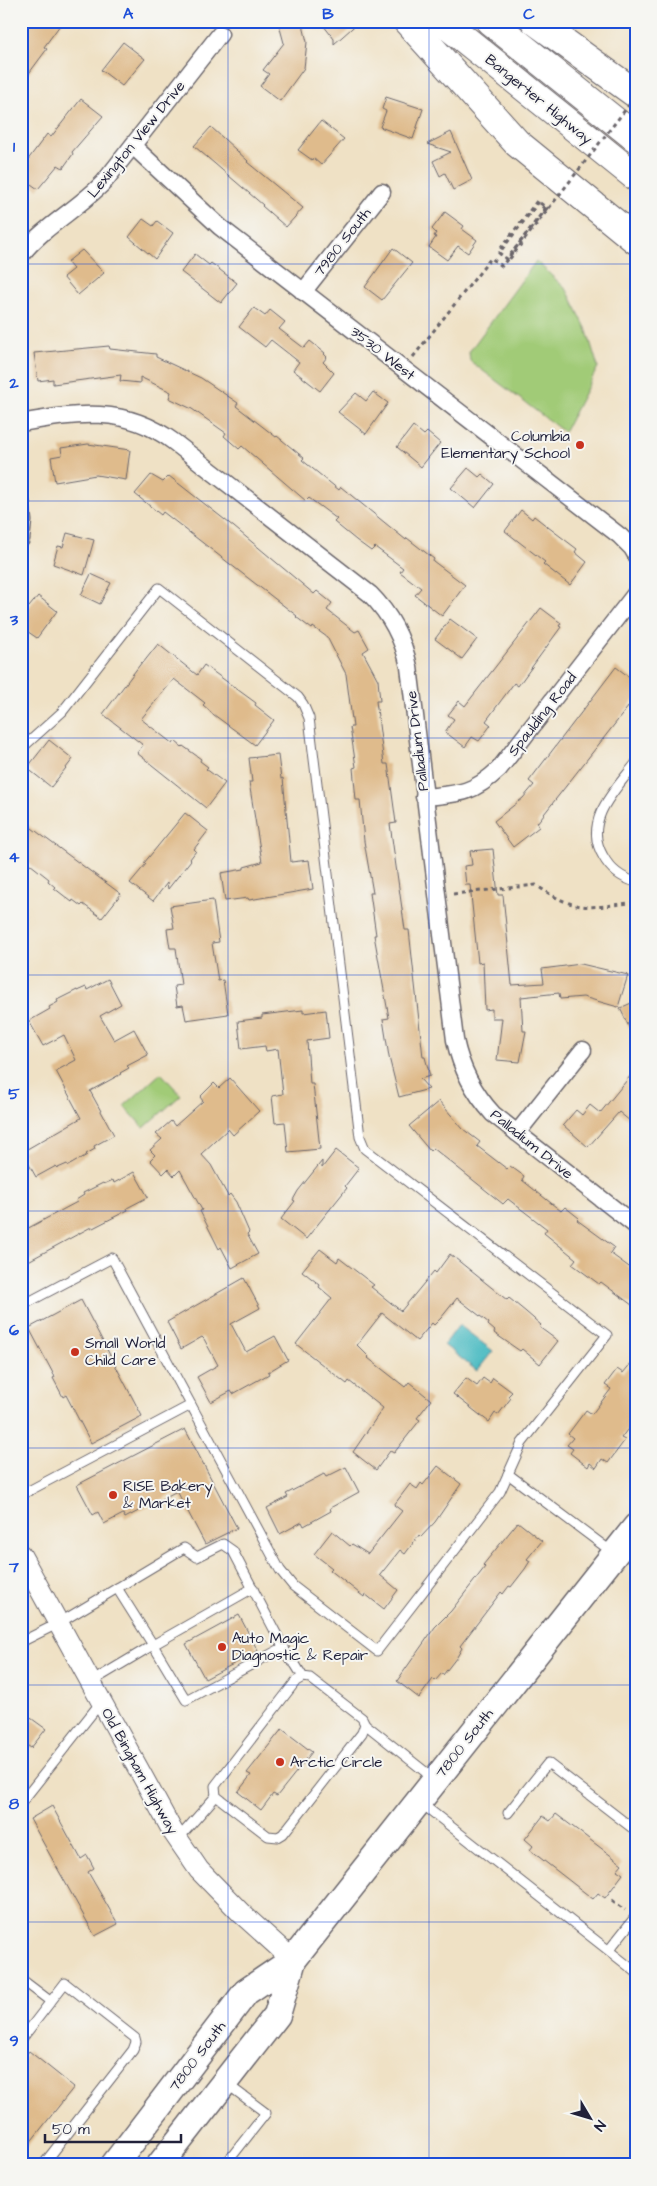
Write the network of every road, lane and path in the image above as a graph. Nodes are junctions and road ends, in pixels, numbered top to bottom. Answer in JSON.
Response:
{"nodes":[{"id":1,"x":407,"y":21,"type":"edge"},
{"id":2,"x":442,"y":21,"type":"edge"},
{"id":3,"x":490,"y":21,"type":"edge"},
{"id":4,"x":535,"y":21,"type":"edge"},
{"id":5,"x":220,"y":34,"type":"dead end"},
{"id":6,"x":636,"y":95,"type":"edge"},
{"id":7,"x":636,"y":138,"type":"edge"},
{"id":8,"x":133,"y":146,"type":"junction"},
{"id":9,"x":636,"y":178,"type":"edge"},
{"id":10,"x":382,"y":192,"type":"dead end"},
{"id":11,"x":636,"y":240,"type":"edge"},
{"id":12,"x":21,"y":255,"type":"edge"},
{"id":13,"x":303,"y":292,"type":"junction"},
{"id":14,"x":412,"y":358,"type":"dead end"},
{"id":15,"x":21,"y":423,"type":"edge"},
{"id":16,"x":21,"y":502,"type":"edge"},
{"id":17,"x":21,"y":539,"type":"edge"},
{"id":18,"x":636,"y":555,"type":"edge"},
{"id":19,"x":636,"y":593,"type":"edge"},
{"id":20,"x":631,"y":610,"type":"edge"},
{"id":21,"x":21,"y":749,"type":"edge"},
{"id":22,"x":636,"y":763,"type":"edge"},
{"id":23,"x":424,"y":797,"type":"junction"},
{"id":24,"x":636,"y":882,"type":"edge"},
{"id":25,"x":451,"y":894,"type":"dead end"},
{"id":26,"x":636,"y":902,"type":"edge"},
{"id":27,"x":583,"y":1050,"type":"dead end"},
{"id":28,"x":516,"y":1133,"type":"junction"},
{"id":29,"x":636,"y":1226,"type":"edge"},
{"id":30,"x":21,"y":1306,"type":"edge"},
{"id":31,"x":191,"y":1405,"type":"junction"},
{"id":32,"x":508,"y":1474,"type":"junction"},
{"id":33,"x":21,"y":1494,"type":"edge"},
{"id":34,"x":628,"y":1540,"type":"edge"},
{"id":35,"x":21,"y":1555,"type":"edge"},
{"id":36,"x":117,"y":1588,"type":"junction"},
{"id":37,"x":253,"y":1588,"type":"junction"},
{"id":38,"x":58,"y":1623,"type":"junction"},
{"id":39,"x":21,"y":1642,"type":"edge"},
{"id":40,"x":153,"y":1645,"type":"junction"},
{"id":41,"x":284,"y":1647,"type":"junction"},
{"id":42,"x":304,"y":1677,"type":"junction"},
{"id":43,"x":91,"y":1682,"type":"junction"},
{"id":44,"x":101,"y":1702,"type":"junction"},
{"id":45,"x":364,"y":1724,"type":"junction"},
{"id":46,"x":435,"y":1780,"type":"junction"},
{"id":47,"x":216,"y":1796,"type":"junction"},
{"id":48,"x":419,"y":1801,"type":"junction"},
{"id":49,"x":21,"y":1803,"type":"edge"},
{"id":50,"x":508,"y":1814,"type":"dead end"},
{"id":51,"x":636,"y":1832,"type":"edge"},
{"id":52,"x":178,"y":1839,"type":"junction"},
{"id":53,"x":636,"y":1916,"type":"edge"},
{"id":54,"x":609,"y":1950,"type":"junction"},
{"id":55,"x":293,"y":1960,"type":"junction"},
{"id":56,"x":636,"y":1972,"type":"edge"},
{"id":57,"x":21,"y":1978,"type":"edge"},
{"id":58,"x":50,"y":2001,"type":"junction"},
{"id":59,"x":21,"y":2040,"type":"edge"},
{"id":60,"x":226,"y":2083,"type":"junction"},
{"id":61,"x":227,"y":2164,"type":"edge"},
{"id":62,"x":43,"y":2165,"type":"edge"},
{"id":63,"x":114,"y":2165,"type":"edge"},
{"id":64,"x":160,"y":2165,"type":"edge"}],
"edges":[{"from":1,"to":11,"type":"highway"},
{"from":2,"to":9,"type":"highway","name":"Bangerter Highway"},
{"from":3,"to":7,"type":"highway","name":"Bangerter Highway"},
{"from":4,"to":6,"type":"highway"},
{"from":5,"to":8,"type":"street","name":"Lexington View Drive"},
{"from":6,"to":14,"type":"path","bridge":true},
{"from":8,"to":12,"type":"street","name":"Lexington View Drive"},
{"from":8,"to":13,"type":"street","name":"3530 West"},
{"from":10,"to":13,"type":"street","name":"7980 South"},
{"from":13,"to":18,"type":"street","name":"3530 West"},
{"from":15,"to":23,"type":"street","name":"Palladium Drive"},
{"from":16,"to":17,"type":"street"},
{"from":19,"to":20,"type":"street","name":"Spaulding Road"},
{"from":20,"to":23,"type":"street","name":"Spaulding Road"},
{"from":21,"to":32,"type":"lane"},
{"from":22,"to":24,"type":"lane"},
{"from":23,"to":28,"type":"street","name":"Palladium Drive"},
{"from":25,"to":26,"type":"path"},
{"from":27,"to":28,"type":"street"},
{"from":28,"to":29,"type":"street","name":"Palladium Drive"},
{"from":30,"to":31,"type":"lane"},
{"from":31,"to":32,"type":"lane"},
{"from":31,"to":33,"type":"lane"},
{"from":32,"to":34,"type":"lane"},
{"from":34,"to":46,"type":"main road","name":"7800 South"},
{"from":35,"to":38,"type":"street","name":"Old Bingham Highway"},
{"from":36,"to":37,"type":"lane"},
{"from":36,"to":38,"type":"lane"},
{"from":36,"to":40,"type":"lane"},
{"from":37,"to":40,"type":"lane"},
{"from":37,"to":41,"type":"lane"},
{"from":38,"to":39,"type":"lane"},
{"from":38,"to":43,"type":"street","name":"Old Bingham Highway"},
{"from":40,"to":41,"type":"lane"},
{"from":40,"to":43,"type":"lane"},
{"from":41,"to":42,"type":"lane"},
{"from":42,"to":45,"type":"lane"},
{"from":42,"to":47,"type":"lane"},
{"from":43,"to":44,"type":"street","name":"Old Bingham Highway"},
{"from":44,"to":49,"type":"lane"},
{"from":44,"to":52,"type":"street","name":"Old Bingham Highway"},
{"from":45,"to":46,"type":"lane"},
{"from":45,"to":47,"type":"lane"},
{"from":46,"to":48,"type":"main road","name":"7800 South"},
{"from":47,"to":52,"type":"lane"},
{"from":48,"to":54,"type":"lane"},
{"from":48,"to":55,"type":"main road","name":"7800 South"},
{"from":50,"to":51,"type":"lane"},
{"from":52,"to":55,"type":"street","name":"Old Bingham Highway"},
{"from":53,"to":54,"type":"lane"},
{"from":54,"to":56,"type":"lane"},
{"from":55,"to":60,"type":"main road","name":"7800 South"},
{"from":55,"to":63,"type":"main road","name":"7800 South"},
{"from":57,"to":58,"type":"lane"},
{"from":58,"to":59,"type":"lane"},
{"from":58,"to":62,"type":"lane"},
{"from":60,"to":61,"type":"lane"},
{"from":60,"to":64,"type":"main road","name":"7800 South"}]}
